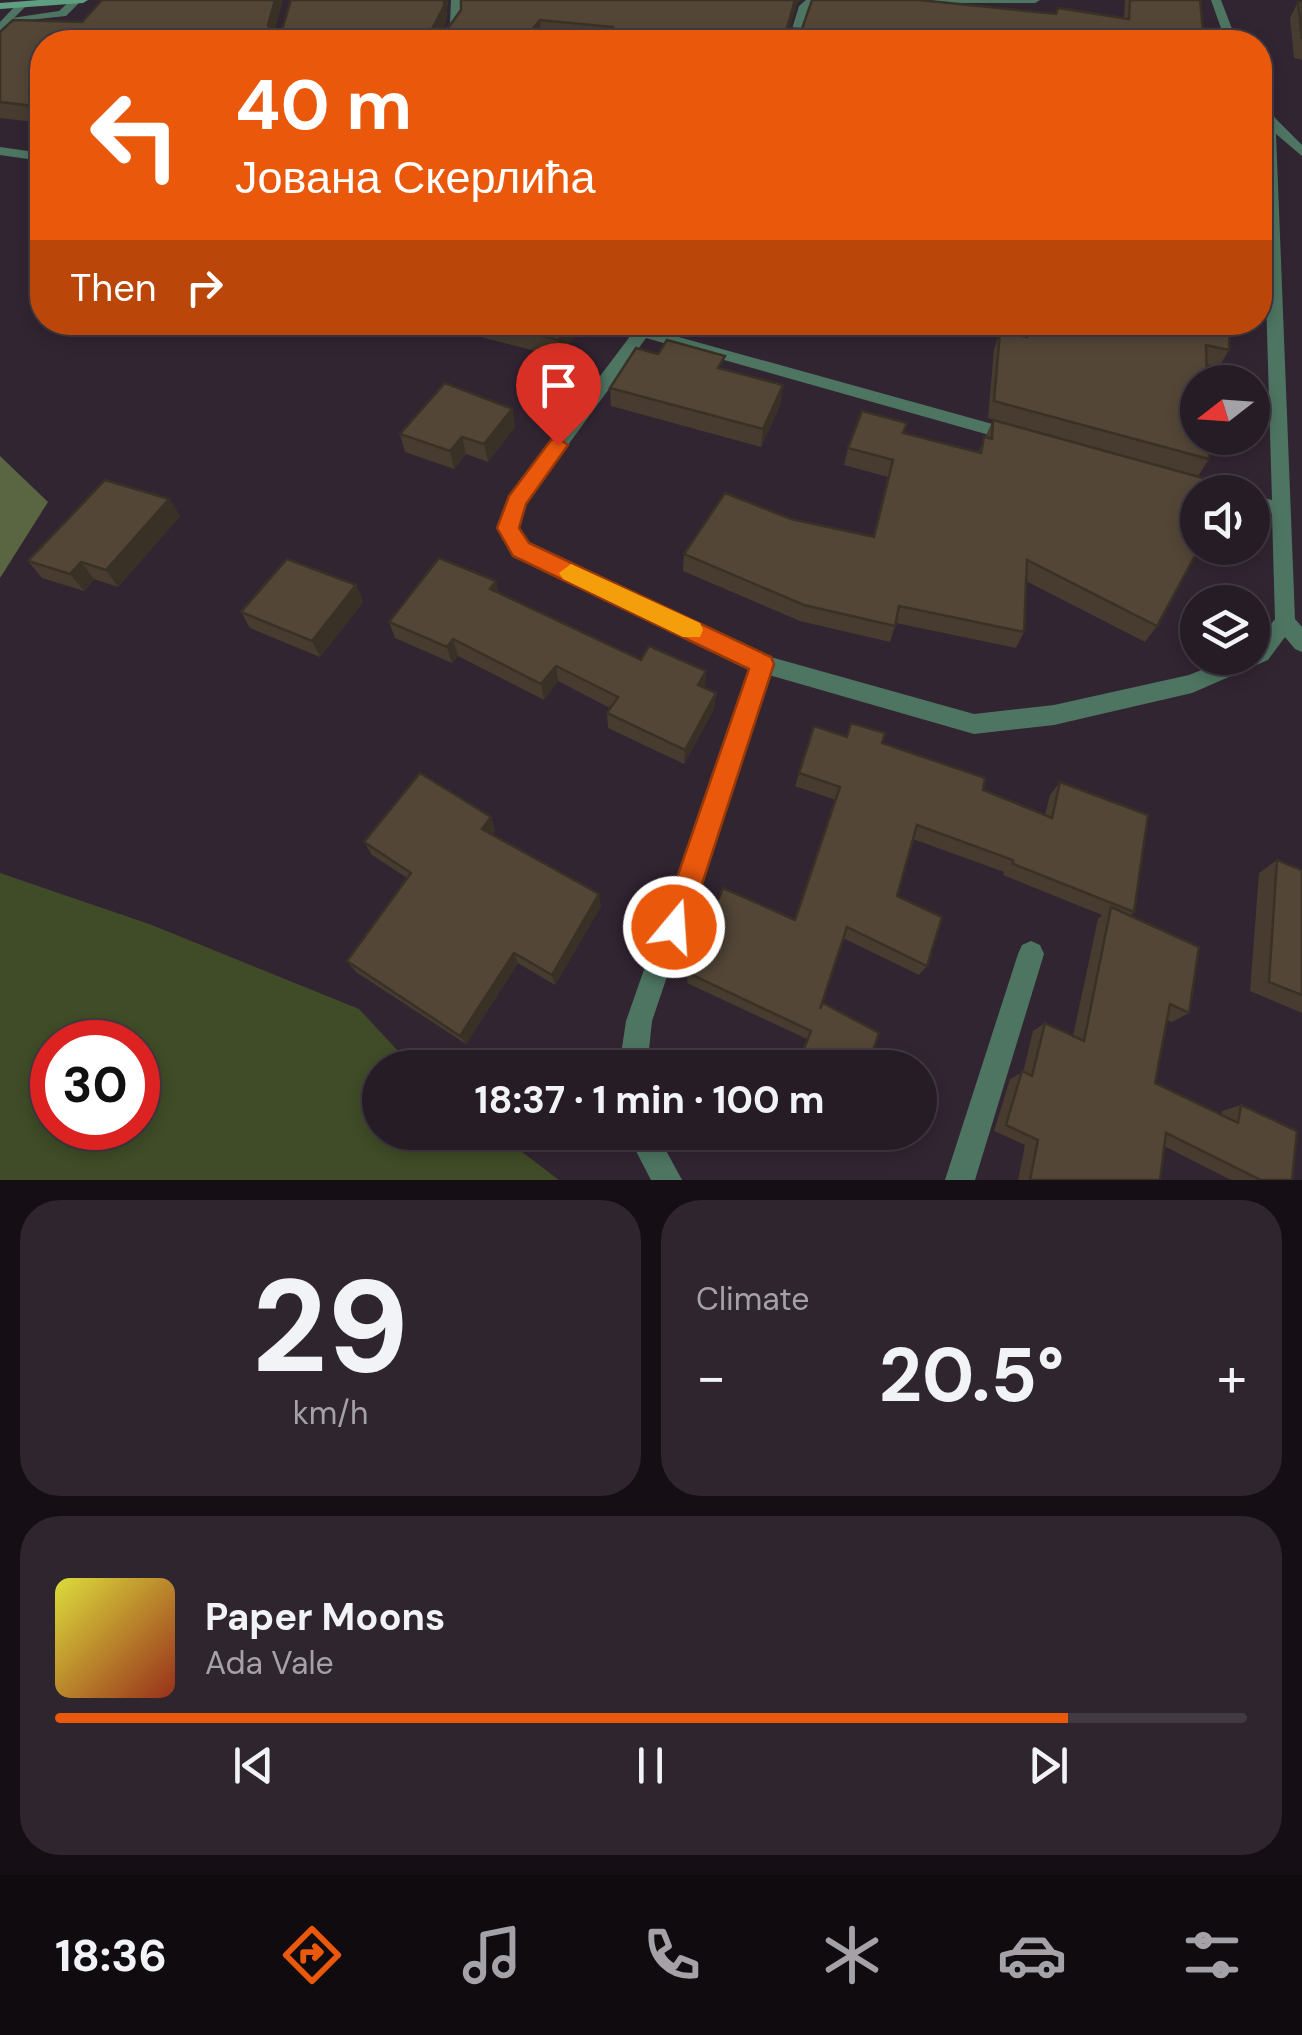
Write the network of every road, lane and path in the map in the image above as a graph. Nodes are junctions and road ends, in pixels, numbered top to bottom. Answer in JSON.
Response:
{"nodes":[{"id":1,"x":80,"y":0,"type":"edge"},
{"id":2,"x":456,"y":0,"type":"edge"},
{"id":3,"x":814,"y":0,"type":"edge"},
{"id":4,"x":882,"y":0,"type":"edge"},
{"id":5,"x":1035,"y":0,"type":"edge"},
{"id":6,"x":1216,"y":0,"type":"edge"},
{"id":7,"x":23,"y":4,"type":"junction"},
{"id":8,"x":0,"y":6,"type":"edge"},
{"id":9,"x":10,"y":19,"type":"junction"},
{"id":10,"x":0,"y":29,"type":"edge"},
{"id":11,"x":451,"y":30,"type":"edge"},
{"id":12,"x":797,"y":30,"type":"edge"},
{"id":13,"x":1227,"y":30,"type":"edge"},
{"id":14,"x":1272,"y":123,"type":"edge"},
{"id":15,"x":0,"y":151,"type":"edge"},
{"id":16,"x":1302,"y":152,"type":"edge"},
{"id":17,"x":30,"y":156,"type":"edge"},
{"id":18,"x":1272,"y":210,"type":"edge"},
{"id":19,"x":637,"y":335,"type":"edge"},
{"id":20,"x":670,"y":335,"type":"edge"},
{"id":21,"x":1026,"y":439,"type":"edge"},
{"id":22,"x":1270,"y":507,"type":"edge"},
{"id":23,"x":1282,"y":510,"type":"junction"},
{"id":24,"x":1285,"y":620,"type":"junction"},
{"id":25,"x":1270,"y":641,"type":"edge"},
{"id":26,"x":1302,"y":643,"type":"edge"},
{"id":27,"x":762,"y":664,"type":"junction"},
{"id":28,"x":1212,"y":675,"type":"edge"},
{"id":29,"x":1031,"y":954,"type":"dead end"},
{"id":30,"x":636,"y":1050,"type":"edge"},
{"id":31,"x":650,"y":1150,"type":"edge"},
{"id":32,"x":667,"y":1180,"type":"edge"},
{"id":33,"x":960,"y":1180,"type":"edge"}],
"edges":[{"from":1,"to":7,"type":"main road"},
{"from":1,"to":9,"type":"street"},
{"from":2,"to":11,"type":"street"},
{"from":3,"to":12,"type":"street"},
{"from":4,"to":5,"type":"street"},
{"from":6,"to":13,"type":"street"},
{"from":7,"to":8,"type":"main road"},
{"from":7,"to":9,"type":"street"},
{"from":9,"to":10,"type":"street"},
{"from":14,"to":16,"type":"street"},
{"from":15,"to":17,"type":"street"},
{"from":18,"to":23,"type":"street"},
{"from":19,"to":27,"type":"street"},
{"from":20,"to":21,"type":"street"},
{"from":22,"to":23,"type":"street"},
{"from":23,"to":24,"type":"street"},
{"from":24,"to":25,"type":"street"},
{"from":24,"to":26,"type":"street"},
{"from":27,"to":28,"type":"street"},
{"from":27,"to":30,"type":"street"},
{"from":29,"to":33,"type":"street"},
{"from":31,"to":32,"type":"street"}]}
